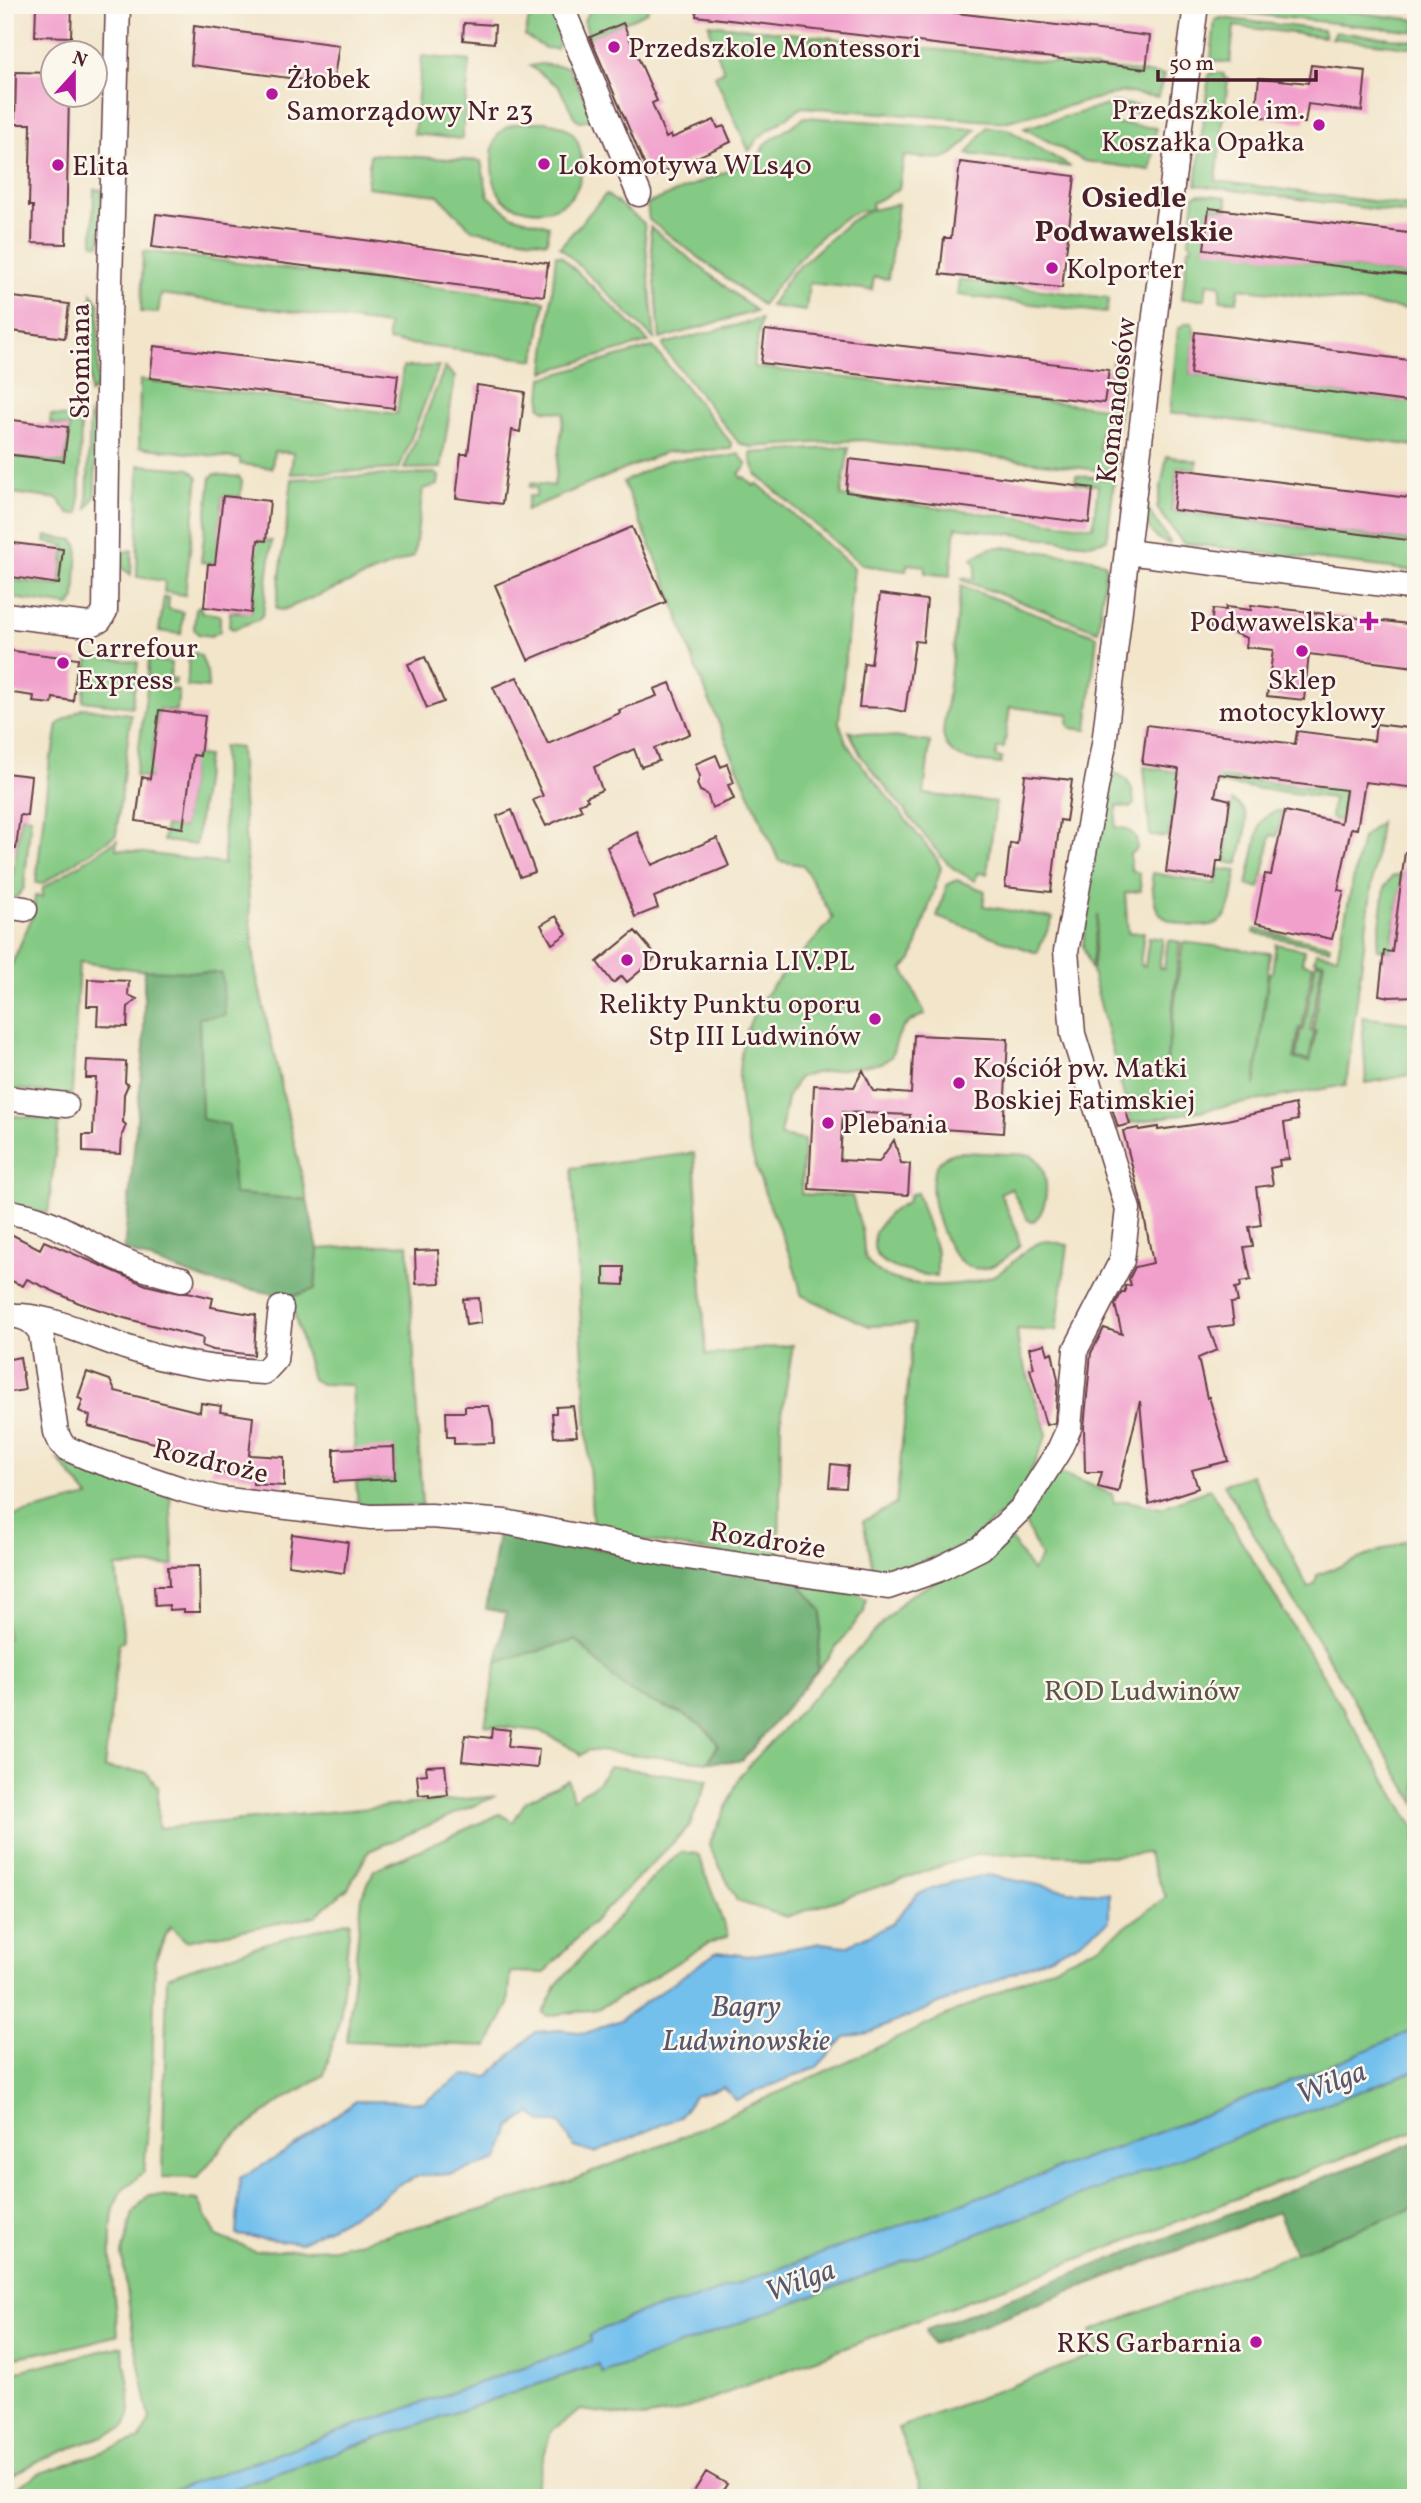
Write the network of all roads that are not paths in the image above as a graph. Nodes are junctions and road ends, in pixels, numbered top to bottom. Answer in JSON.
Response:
{"nodes":[{"id":1,"x":118,"y":5,"type":"edge"},
{"id":2,"x":561,"y":5,"type":"edge"},
{"id":3,"x":1196,"y":5,"type":"edge"},
{"id":4,"x":639,"y":194,"type":"dead end"},
{"id":5,"x":1128,"y":552,"type":"junction"},
{"id":6,"x":1416,"y":588,"type":"edge"},
{"id":7,"x":5,"y":615,"type":"edge"},
{"id":8,"x":1066,"y":951,"type":"joint"},
{"id":9,"x":5,"y":1098,"type":"edge"},
{"id":10,"x":66,"y":1105,"type":"dead end"},
{"id":11,"x":5,"y":1212,"type":"edge"},
{"id":12,"x":182,"y":1279,"type":"dead end"},
{"id":13,"x":281,"y":1308,"type":"dead end"},
{"id":14,"x":10,"y":1316,"type":"edge"}],
"edges":[{"from":1,"to":7,"type":"street","name":"Słomiana"},
{"from":2,"to":4,"type":"street"},
{"from":3,"to":5,"type":"street","name":"Komandosów"},
{"from":5,"to":6,"type":"street"},
{"from":5,"to":8,"type":"street","name":"Komandosów"},
{"from":8,"to":14,"type":"street","name":"Rozdroże"},
{"from":9,"to":10,"type":"street"},
{"from":11,"to":12,"type":"street"},
{"from":13,"to":14,"type":"street"}]}
